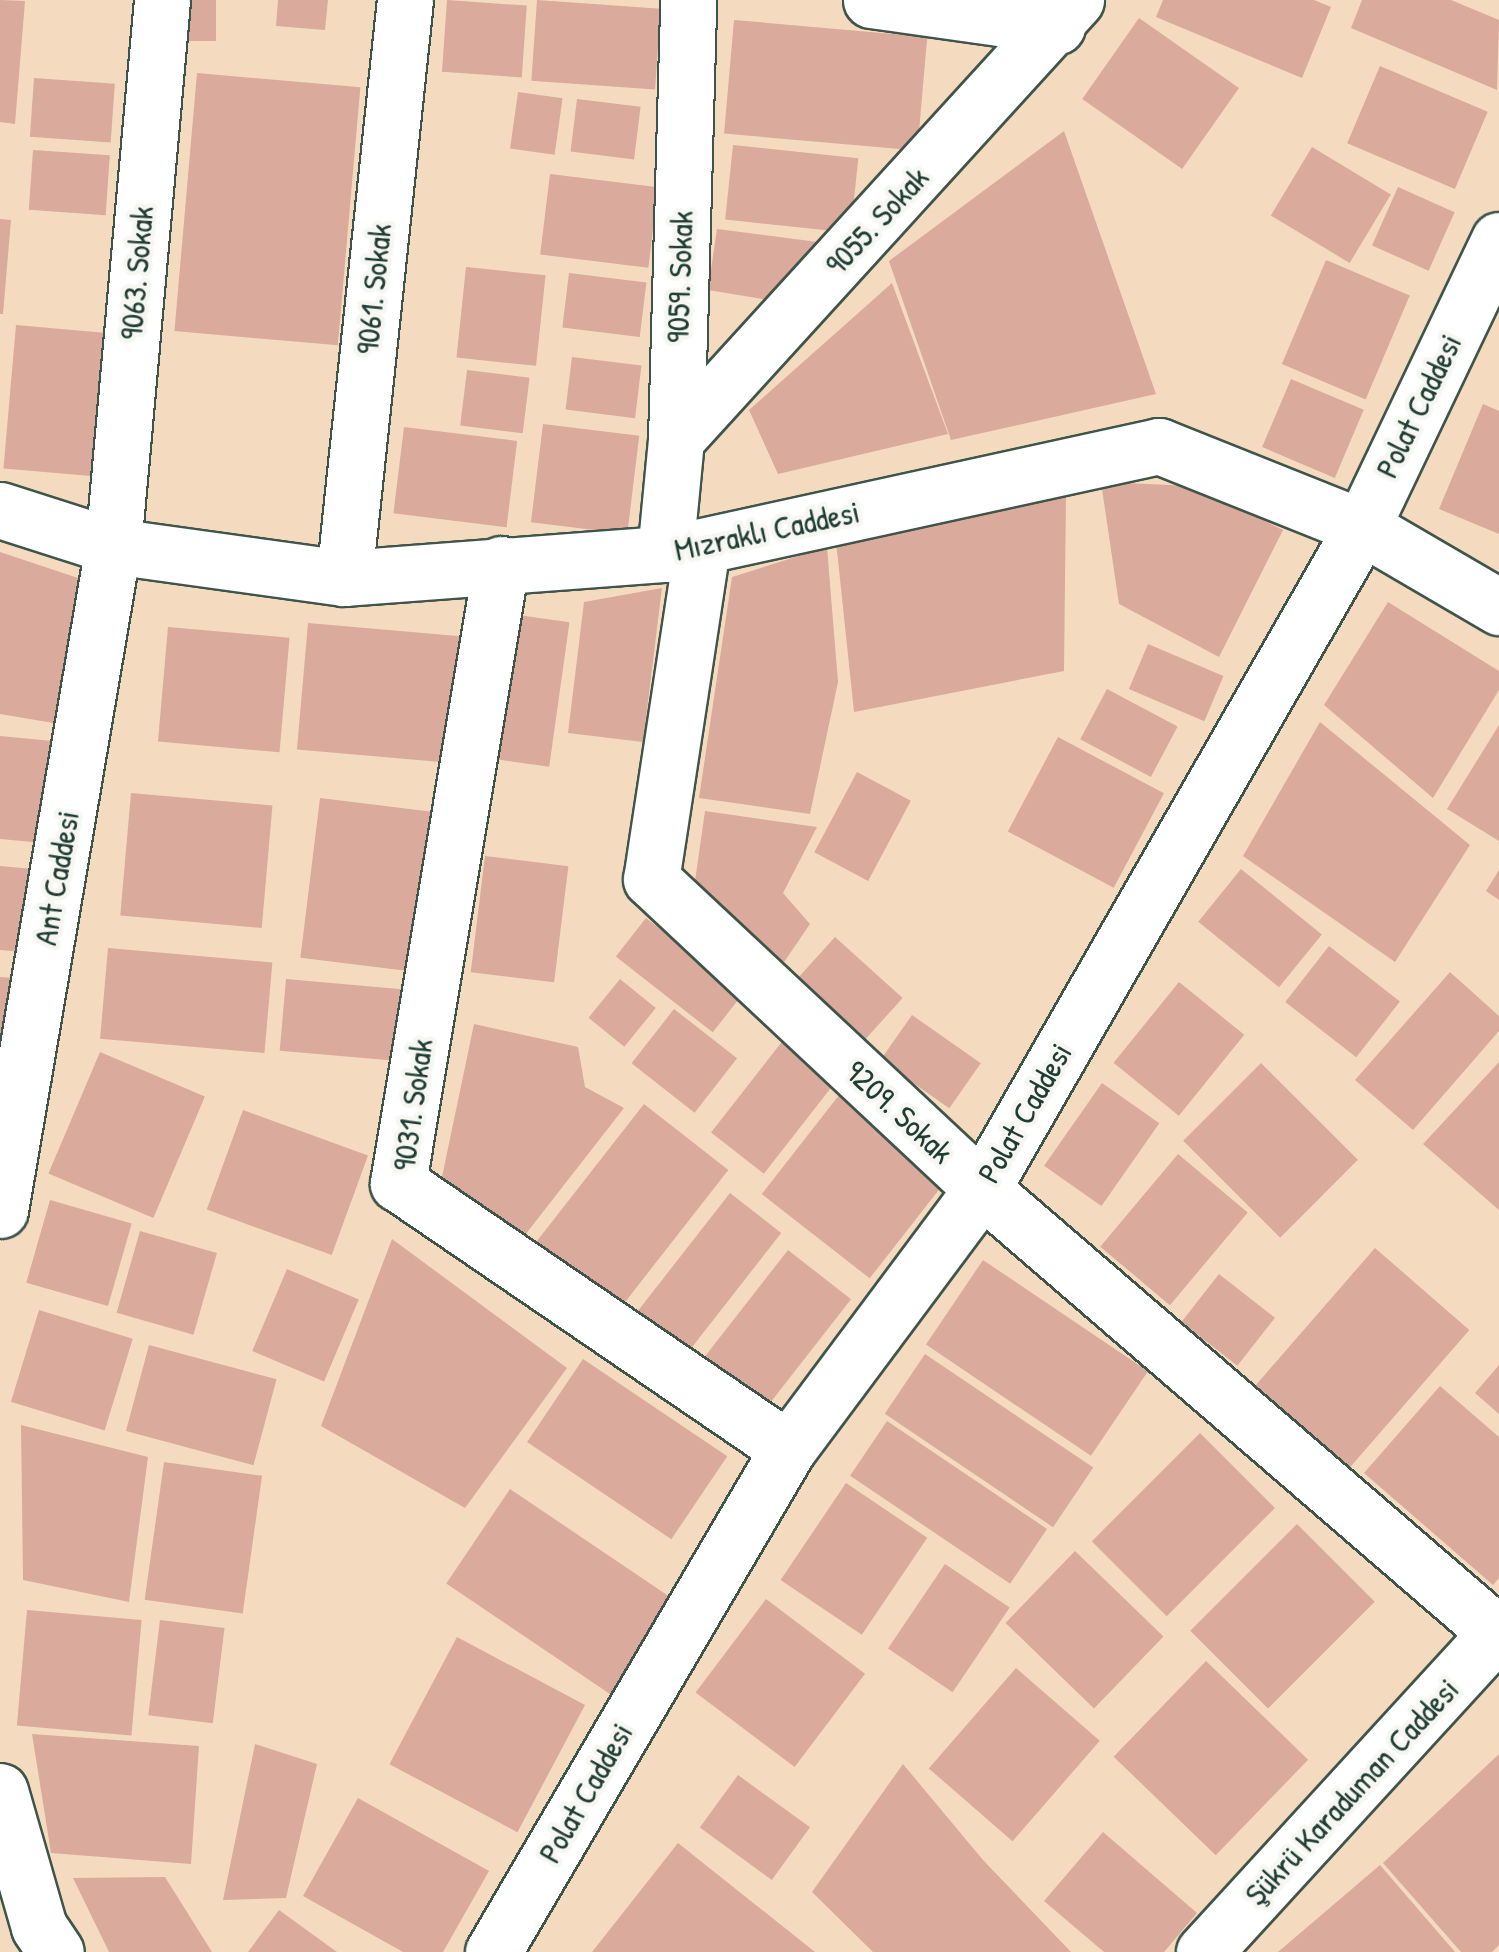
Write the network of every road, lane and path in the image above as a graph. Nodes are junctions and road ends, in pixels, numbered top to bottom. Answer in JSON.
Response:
{"nodes":[{"id":1,"x":162,"y":0,"type":"edge"},
{"id":2,"x":405,"y":0,"type":"edge"},
{"id":3,"x":688,"y":0,"type":"edge"},
{"id":4,"x":871,"y":0,"type":"edge"},
{"id":5,"x":980,"y":7,"type":"edge"},
{"id":6,"x":1066,"y":13,"type":"edge"},
{"id":7,"x":1499,"y":240,"type":"edge"},
{"id":8,"x":676,"y":439,"type":"junction"},
{"id":9,"x":0,"y":510,"type":"edge"},
{"id":10,"x":1362,"y":527,"type":"junction"},
{"id":11,"x":113,"y":546,"type":"junction"},
{"id":12,"x":684,"y":550,"type":"junction"},
{"id":13,"x":502,"y":564,"type":"junction"},
{"id":14,"x":344,"y":578,"type":"junction"},
{"id":15,"x":1499,"y":607,"type":"edge"},
{"id":16,"x":982,"y":1189,"type":"junction"},
{"id":17,"x":0,"y":1210,"type":"edge"},
{"id":18,"x":788,"y":1449,"type":"junction"},
{"id":19,"x":1498,"y":1633,"type":"edge"},
{"id":20,"x":0,"y":1791,"type":"edge"},
{"id":21,"x":31,"y":1929,"type":"edge"},
{"id":22,"x":492,"y":1952,"type":"edge"},
{"id":23,"x":1204,"y":1952,"type":"edge"}],
"edges":[{"from":1,"to":11,"type":"street","name":"9063. Sokak"},
{"from":2,"to":14,"type":"street","name":"9061. Sokak"},
{"from":3,"to":8,"type":"street","name":"9059. Sokak"},
{"from":4,"to":5,"type":"street"},
{"from":5,"to":6,"type":"street"},
{"from":6,"to":8,"type":"street","name":"9055. Sokak"},
{"from":7,"to":10,"type":"street","name":"Polat Caddesi"},
{"from":8,"to":12,"type":"street","name":"9059. Sokak"},
{"from":9,"to":11,"type":"street","name":"Mızraklı Caddesi"},
{"from":10,"to":12,"type":"street","name":"Mızraklı Caddesi"},
{"from":10,"to":15,"type":"street","name":"Mızraklı Caddesi"},
{"from":10,"to":16,"type":"street","name":"Polat Caddesi"},
{"from":11,"to":14,"type":"street","name":"Mızraklı Caddesi"},
{"from":11,"to":17,"type":"street","name":"Ant Caddesi"},
{"from":12,"to":13,"type":"street","name":"Mızraklı Caddesi"},
{"from":12,"to":16,"type":"street","name":"9209. Sokak"},
{"from":13,"to":14,"type":"street","name":"Mızraklı Caddesi"},
{"from":13,"to":18,"type":"street","name":"9031. Sokak"},
{"from":16,"to":18,"type":"street","name":"Polat Caddesi"},
{"from":16,"to":19,"type":"street","name":"9209. Sokak"},
{"from":18,"to":22,"type":"street","name":"Polat Caddesi"},
{"from":19,"to":23,"type":"street","name":"Şükrü Karaduman Caddesi"},
{"from":20,"to":21,"type":"street"}]}
